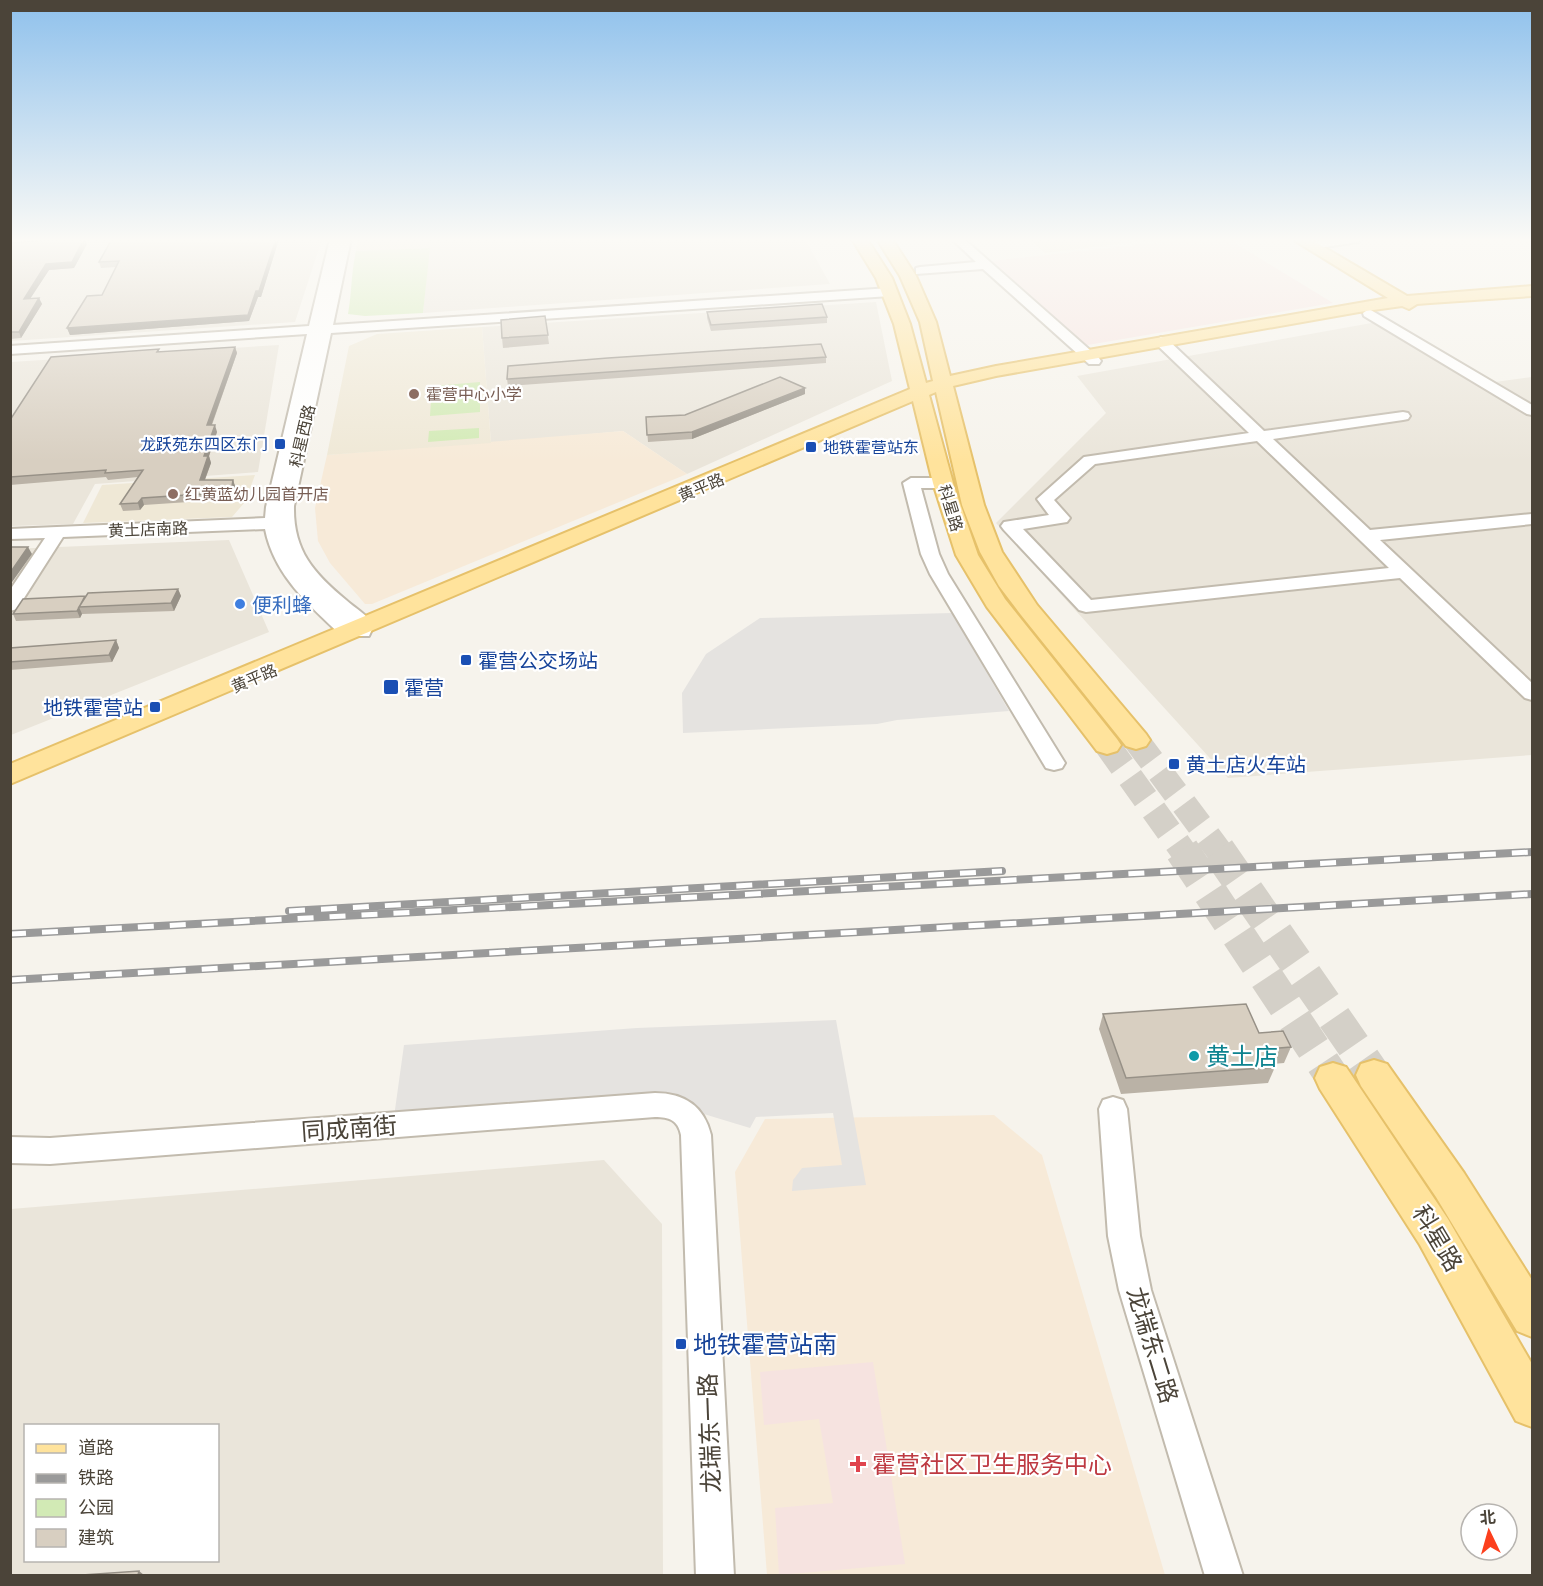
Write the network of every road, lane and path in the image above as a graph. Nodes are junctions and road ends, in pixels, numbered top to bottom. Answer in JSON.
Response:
{"nodes":[{"id":1,"x":323,"y":313,"type":"edge"},
{"id":2,"x":325,"y":313,"type":"edge"},
{"id":3,"x":575,"y":313,"type":"edge"},
{"id":4,"x":897,"y":313,"type":"edge"},
{"id":5,"x":924,"y":313,"type":"edge"},
{"id":6,"x":1039,"y":313,"type":"edge"},
{"id":7,"x":1349,"y":313,"type":"edge"},
{"id":8,"x":1369,"y":313,"type":"joint"},
{"id":9,"x":320,"y":330,"type":"junction"},
{"id":10,"x":1165,"y":344,"type":"junction"},
{"id":11,"x":10,"y":350,"type":"edge"},
{"id":12,"x":1090,"y":358,"type":"junction"},
{"id":13,"x":945,"y":387,"type":"junction"},
{"id":14,"x":921,"y":394,"type":"junction"},
{"id":15,"x":1533,"y":411,"type":"edge"},
{"id":16,"x":1403,"y":416,"type":"dead end"},
{"id":17,"x":1260,"y":434,"type":"junction"},
{"id":18,"x":943,"y":483,"type":"junction"},
{"id":19,"x":1533,"y":519,"type":"edge"},
{"id":20,"x":279,"y":522,"type":"junction"},
{"id":21,"x":58,"y":532,"type":"junction"},
{"id":22,"x":10,"y":534,"type":"edge"},
{"id":23,"x":1367,"y":536,"type":"junction"},
{"id":24,"x":1404,"y":572,"type":"junction"},
{"id":25,"x":10,"y":606,"type":"edge"},
{"id":26,"x":358,"y":630,"type":"junction"},
{"id":27,"x":1533,"y":694,"type":"edge"},
{"id":28,"x":1136,"y":740,"type":"tunnel mouth"},
{"id":29,"x":1107,"y":745,"type":"tunnel mouth"},
{"id":30,"x":1054,"y":763,"type":"dead end"},
{"id":31,"x":10,"y":775,"type":"edge"},
{"id":32,"x":10,"y":781,"type":"edge"},
{"id":33,"x":1374,"y":1075,"type":"tunnel mouth"},
{"id":34,"x":1333,"y":1078,"type":"tunnel mouth"},
{"id":35,"x":1113,"y":1109,"type":"dead end"},
{"id":36,"x":686,"y":1113,"type":"joint"},
{"id":37,"x":10,"y":1150,"type":"edge"},
{"id":38,"x":1533,"y":1317,"type":"edge"},
{"id":39,"x":1533,"y":1405,"type":"edge"},
{"id":40,"x":715,"y":1575,"type":"edge"},
{"id":41,"x":1224,"y":1575,"type":"edge"}],
"edges":[{"from":1,"to":9,"type":"street","name":"科星西路"},
{"from":2,"to":9,"type":"street","name":"科星西路"},
{"from":3,"to":9,"type":"street"},
{"from":4,"to":14,"type":"main road","name":"科星路"},
{"from":5,"to":13,"type":"main road","name":"科星路"},
{"from":6,"to":12,"type":"street"},
{"from":7,"to":10,"type":"main road","name":"黄平路"},
{"from":8,"to":10,"type":"main road","name":"黄平路"},
{"from":8,"to":15,"type":"street"},
{"from":9,"to":11,"type":"street"},
{"from":9,"to":20,"type":"street","name":"科星西路"},
{"from":10,"to":12,"type":"main road","name":"黄平路"},
{"from":10,"to":17,"type":"street"},
{"from":12,"to":13,"type":"main road","name":"黄平路"},
{"from":13,"to":14,"type":"main road","name":"黄平路"},
{"from":13,"to":28,"type":"main road","name":"科星路"},
{"from":14,"to":18,"type":"main road","name":"科星路"},
{"from":14,"to":26,"type":"main road","name":"黄平路"},
{"from":16,"to":17,"type":"street"},
{"from":17,"to":23,"type":"street"},
{"from":17,"to":24,"type":"street"},
{"from":18,"to":29,"type":"main road","name":"科星路"},
{"from":18,"to":30,"type":"street"},
{"from":19,"to":23,"type":"street"},
{"from":20,"to":21,"type":"street","name":"黄土店南路"},
{"from":20,"to":26,"type":"street","name":"科星西路"},
{"from":21,"to":22,"type":"street","name":"黄土店南路"},
{"from":21,"to":25,"type":"street"},
{"from":23,"to":24,"type":"street"},
{"from":24,"to":27,"type":"street"},
{"from":26,"to":31,"type":"main road","name":"黄平路"},
{"from":26,"to":32,"type":"main road","name":"黄平路"},
{"from":33,"to":38,"type":"main road","name":"科星路"},
{"from":34,"to":39,"type":"main road","name":"科星路"},
{"from":35,"to":41,"type":"street","name":"龙瑞东二路"},
{"from":36,"to":37,"type":"street","name":"同成南街"},
{"from":36,"to":40,"type":"street","name":"龙瑞东一路"}]}
